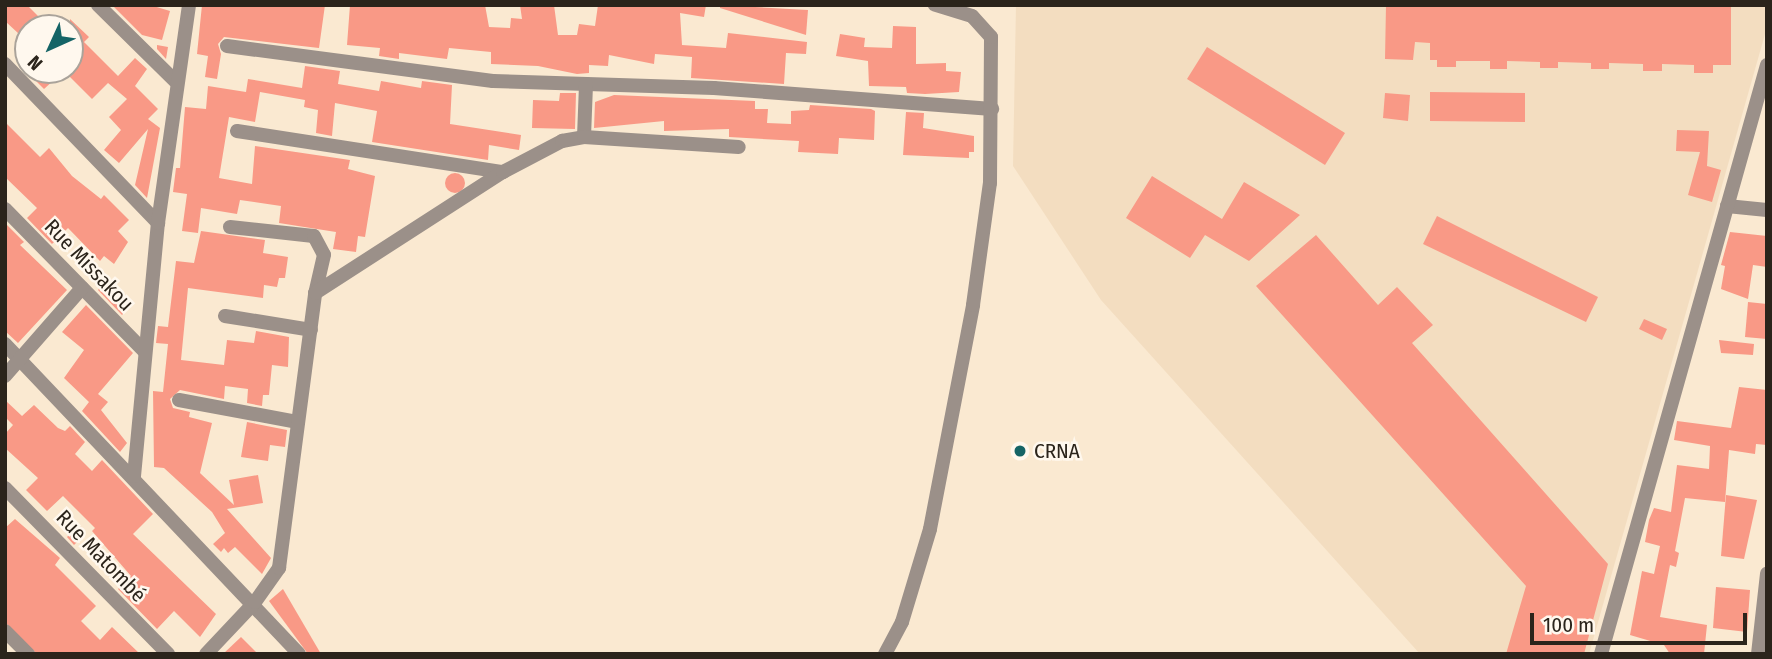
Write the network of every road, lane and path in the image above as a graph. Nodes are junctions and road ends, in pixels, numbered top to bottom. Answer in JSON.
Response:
{"nodes":[{"id":1,"x":98,"y":5,"type":"edge"},
{"id":2,"x":189,"y":5,"type":"edge"},
{"id":3,"x":935,"y":5,"type":"edge"},
{"id":4,"x":228,"y":46,"type":"dead end"},
{"id":5,"x":5,"y":64,"type":"edge"},
{"id":6,"x":1767,"y":65,"type":"edge"},
{"id":7,"x":175,"y":81,"type":"junction"},
{"id":8,"x":586,"y":84,"type":"junction"},
{"id":9,"x":992,"y":109,"type":"junction"},
{"id":10,"x":237,"y":131,"type":"dead end"},
{"id":11,"x":584,"y":137,"type":"junction"},
{"id":12,"x":739,"y":147,"type":"dead end"},
{"id":13,"x":503,"y":172,"type":"junction"},
{"id":14,"x":1727,"y":206,"type":"junction"},
{"id":15,"x":5,"y":209,"type":"edge"},
{"id":16,"x":1767,"y":210,"type":"edge"},
{"id":17,"x":158,"y":223,"type":"junction"},
{"id":18,"x":230,"y":227,"type":"dead end"},
{"id":19,"x":82,"y":288,"type":"junction"},
{"id":20,"x":315,"y":293,"type":"junction"},
{"id":21,"x":225,"y":316,"type":"dead end"},
{"id":22,"x":311,"y":330,"type":"junction"},
{"id":23,"x":5,"y":344,"type":"edge"},
{"id":24,"x":144,"y":351,"type":"junction"},
{"id":25,"x":20,"y":359,"type":"junction"},
{"id":26,"x":5,"y":376,"type":"edge"},
{"id":27,"x":179,"y":400,"type":"dead end"},
{"id":28,"x":298,"y":422,"type":"junction"},
{"id":29,"x":134,"y":476,"type":"junction"},
{"id":30,"x":5,"y":488,"type":"edge"},
{"id":31,"x":1767,"y":574,"type":"edge"},
{"id":32,"x":255,"y":602,"type":"junction"},
{"id":33,"x":5,"y":631,"type":"edge"},
{"id":34,"x":28,"y":654,"type":"edge"},
{"id":35,"x":167,"y":654,"type":"edge"},
{"id":36,"x":206,"y":654,"type":"edge"},
{"id":37,"x":299,"y":654,"type":"edge"},
{"id":38,"x":885,"y":654,"type":"edge"},
{"id":39,"x":1601,"y":654,"type":"edge"},
{"id":40,"x":1758,"y":654,"type":"edge"}],
"edges":[{"from":1,"to":7,"type":"street"},
{"from":2,"to":7,"type":"street"},
{"from":3,"to":9,"type":"street"},
{"from":4,"to":8,"type":"street"},
{"from":5,"to":17,"type":"street"},
{"from":6,"to":14,"type":"street"},
{"from":7,"to":17,"type":"street"},
{"from":8,"to":9,"type":"street"},
{"from":8,"to":11,"type":"street"},
{"from":9,"to":38,"type":"street"},
{"from":10,"to":13,"type":"street"},
{"from":11,"to":12,"type":"street"},
{"from":11,"to":13,"type":"street"},
{"from":13,"to":20,"type":"street"},
{"from":14,"to":16,"type":"street"},
{"from":14,"to":39,"type":"street"},
{"from":15,"to":19,"type":"street","name":"Rue Missakou"},
{"from":17,"to":24,"type":"street"},
{"from":18,"to":20,"type":"street"},
{"from":19,"to":24,"type":"street","name":"Rue Missakou"},
{"from":19,"to":25,"type":"street"},
{"from":20,"to":22,"type":"street"},
{"from":21,"to":22,"type":"street"},
{"from":22,"to":28,"type":"street"},
{"from":23,"to":25,"type":"street"},
{"from":24,"to":29,"type":"street"},
{"from":25,"to":26,"type":"street"},
{"from":25,"to":29,"type":"street"},
{"from":27,"to":28,"type":"street"},
{"from":28,"to":32,"type":"street"},
{"from":29,"to":32,"type":"street"},
{"from":30,"to":35,"type":"street","name":"Rue Matombé"},
{"from":31,"to":40,"type":"street"},
{"from":32,"to":36,"type":"street"},
{"from":32,"to":37,"type":"street"},
{"from":33,"to":34,"type":"street"}]}
